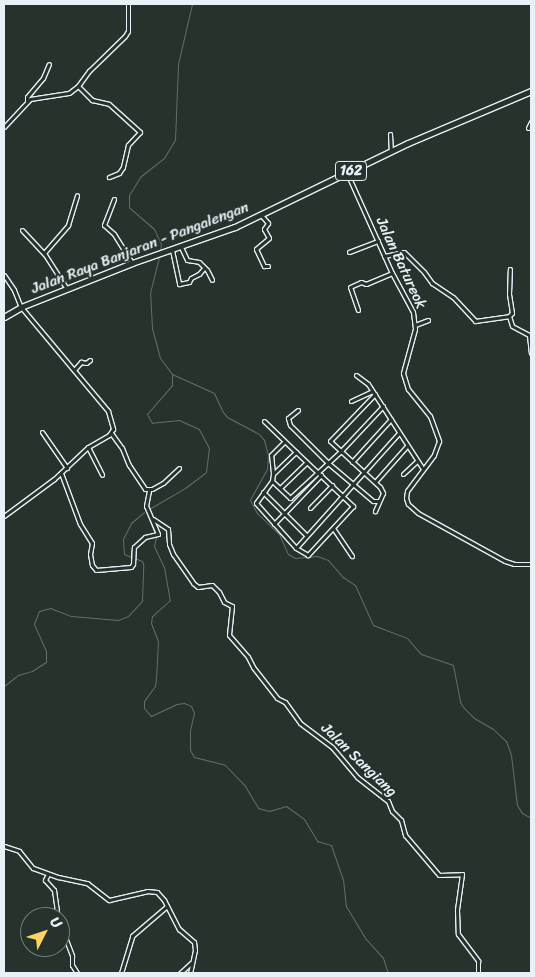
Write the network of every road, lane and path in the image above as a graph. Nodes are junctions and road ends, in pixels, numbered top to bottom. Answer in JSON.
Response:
{"nodes":[{"id":1,"x":128,"y":4,"type":"edge"},
{"id":2,"x":49,"y":64,"type":"dead end"},
{"id":3,"x":78,"y":86,"type":"junction"},
{"id":4,"x":531,"y":91,"type":"edge"},
{"id":5,"x":27,"y":101,"type":"junction"},
{"id":6,"x":531,"y":122,"type":"edge"},
{"id":7,"x":4,"y":126,"type":"edge"},
{"id":8,"x":528,"y":128,"type":"dead end"},
{"id":9,"x":390,"y":134,"type":"dead end"},
{"id":10,"x":391,"y":152,"type":"junction"},
{"id":11,"x":347,"y":174,"type":"junction"},
{"id":12,"x":109,"y":177,"type":"dead end"},
{"id":13,"x":77,"y":196,"type":"dead end"},
{"id":14,"x":114,"y":199,"type":"dead end"},
{"id":15,"x":261,"y":214,"type":"junction"},
{"id":16,"x":22,"y":230,"type":"dead end"},
{"id":17,"x":378,"y":242,"type":"junction"},
{"id":18,"x":181,"y":247,"type":"junction"},
{"id":19,"x":171,"y":250,"type":"junction"},
{"id":20,"x":349,"y":252,"type":"dead end"},
{"id":21,"x":44,"y":254,"type":"junction"},
{"id":22,"x":384,"y":256,"type":"junction"},
{"id":23,"x":132,"y":263,"type":"junction"},
{"id":24,"x":268,"y":266,"type":"dead end"},
{"id":25,"x":204,"y":268,"type":"junction"},
{"id":26,"x":510,"y":269,"type":"dead end"},
{"id":27,"x":392,"y":273,"type":"junction"},
{"id":28,"x":4,"y":275,"type":"edge"},
{"id":29,"x":5,"y":280,"type":"edge"},
{"id":30,"x":212,"y":280,"type":"dead end"},
{"id":31,"x":67,"y":289,"type":"junction"},
{"id":32,"x":21,"y":307,"type":"junction"},
{"id":33,"x":358,"y":310,"type":"dead end"},
{"id":34,"x":4,"y":316,"type":"edge"},
{"id":35,"x":509,"y":316,"type":"junction"},
{"id":36,"x":428,"y":320,"type":"dead end"},
{"id":37,"x":415,"y":325,"type":"junction"},
{"id":38,"x":531,"y":353,"type":"edge"},
{"id":39,"x":90,"y":360,"type":"dead end"},
{"id":40,"x":74,"y":370,"type":"junction"},
{"id":41,"x":356,"y":375,"type":"dead end"},
{"id":42,"x":373,"y":392,"type":"junction"},
{"id":43,"x":351,"y":401,"type":"dead end"},
{"id":44,"x":383,"y":406,"type":"junction"},
{"id":45,"x":298,"y":410,"type":"dead end"},
{"id":46,"x":392,"y":419,"type":"junction"},
{"id":47,"x":264,"y":421,"type":"dead end"},
{"id":48,"x":42,"y":432,"type":"dead end"},
{"id":49,"x":111,"y":433,"type":"junction"},
{"id":50,"x":399,"y":433,"type":"junction"},
{"id":51,"x":284,"y":442,"type":"junction"},
{"id":52,"x":88,"y":446,"type":"junction"},
{"id":53,"x":407,"y":446,"type":"junction"},
{"id":54,"x":296,"y":452,"type":"junction"},
{"id":55,"x":340,"y":452,"type":"junction"},
{"id":56,"x":417,"y":461,"type":"junction"},
{"id":57,"x":307,"y":462,"type":"junction"},
{"id":58,"x":352,"y":462,"type":"junction"},
{"id":59,"x":328,"y":463,"type":"junction"},
{"id":60,"x":67,"y":468,"type":"junction"},
{"id":61,"x":179,"y":468,"type":"dead end"},
{"id":62,"x":423,"y":469,"type":"junction"},
{"id":63,"x":364,"y":472,"type":"junction"},
{"id":64,"x":62,"y":473,"type":"junction"},
{"id":65,"x":273,"y":474,"type":"junction"},
{"id":66,"x":320,"y":474,"type":"junction"},
{"id":67,"x":403,"y":474,"type":"dead end"},
{"id":68,"x":102,"y":475,"type":"dead end"},
{"id":69,"x":272,"y":480,"type":"junction"},
{"id":70,"x":375,"y":482,"type":"junction"},
{"id":71,"x":332,"y":485,"type":"junction"},
{"id":72,"x":353,"y":485,"type":"junction"},
{"id":73,"x":280,"y":488,"type":"junction"},
{"id":74,"x":149,"y":490,"type":"junction"},
{"id":75,"x":263,"y":492,"type":"junction"},
{"id":76,"x":343,"y":495,"type":"junction"},
{"id":77,"x":380,"y":501,"type":"junction"},
{"id":78,"x":310,"y":508,"type":"dead end"},
{"id":79,"x":375,"y":511,"type":"dead end"},
{"id":80,"x":284,"y":514,"type":"junction"},
{"id":81,"x":4,"y":516,"type":"edge"},
{"id":82,"x":153,"y":519,"type":"junction"},
{"id":83,"x":274,"y":524,"type":"junction"},
{"id":84,"x":333,"y":528,"type":"junction"},
{"id":85,"x":306,"y":536,"type":"junction"},
{"id":86,"x":296,"y":548,"type":"junction"},
{"id":87,"x":352,"y":556,"type":"dead end"},
{"id":88,"x":531,"y":564,"type":"edge"},
{"id":89,"x":4,"y":846,"type":"edge"},
{"id":90,"x":48,"y":874,"type":"junction"},
{"id":91,"x":167,"y":906,"type":"junction"},
{"id":92,"x":57,"y":907,"type":"edge"},
{"id":93,"x":70,"y":948,"type":"edge"},
{"id":94,"x":191,"y":962,"type":"junction"},
{"id":95,"x":77,"y":973,"type":"edge"},
{"id":96,"x":121,"y":973,"type":"edge"},
{"id":97,"x":180,"y":973,"type":"edge"},
{"id":98,"x":190,"y":973,"type":"edge"},
{"id":99,"x":478,"y":973,"type":"edge"}],
"edges":[{"from":1,"to":3,"type":"street"},
{"from":2,"to":5,"type":"street"},
{"from":3,"to":5,"type":"street"},
{"from":3,"to":12,"type":"street"},
{"from":4,"to":10,"type":"main road","name":"Jalan Raya Banjaran - Pangalengan","number":"162"},
{"from":5,"to":7,"type":"street"},
{"from":6,"to":8,"type":"street"},
{"from":9,"to":10,"type":"street"},
{"from":10,"to":11,"type":"main road","name":"Jalan Raya Banjaran - Pangalengan","number":"162"},
{"from":11,"to":15,"type":"main road","name":"Jalan Raya Banjaran - Pangalengan","number":"162"},
{"from":11,"to":17,"type":"street","name":"Jalan Batureok"},
{"from":13,"to":21,"type":"street"},
{"from":14,"to":23,"type":"street"},
{"from":15,"to":18,"type":"main road","name":"Jalan Raya Banjaran - Pangalengan","number":"162"},
{"from":15,"to":24,"type":"street"},
{"from":16,"to":21,"type":"street"},
{"from":17,"to":20,"type":"street"},
{"from":17,"to":22,"type":"street","name":"Jalan Batureok"},
{"from":18,"to":19,"type":"main road","name":"Jalan Raya Banjaran - Pangalengan","number":"162"},
{"from":18,"to":25,"type":"street"},
{"from":19,"to":23,"type":"main road","name":"Jalan Raya Banjaran - Pangalengan","number":"162"},
{"from":19,"to":25,"type":"street"},
{"from":21,"to":31,"type":"street"},
{"from":22,"to":27,"type":"street","name":"Jalan Batureok"},
{"from":22,"to":35,"type":"street"},
{"from":23,"to":31,"type":"main road","name":"Jalan Raya Banjaran - Pangalengan","number":"162"},
{"from":25,"to":30,"type":"street"},
{"from":26,"to":35,"type":"street"},
{"from":27,"to":33,"type":"street"},
{"from":27,"to":37,"type":"street","name":"Jalan Batureok"},
{"from":28,"to":29,"type":"street"},
{"from":29,"to":32,"type":"street"},
{"from":31,"to":32,"type":"main road","name":"Jalan Raya Banjaran - Pangalengan","number":"162"},
{"from":32,"to":34,"type":"main road","name":"Jalan Raya Banjaran - Pangalengan","number":"162"},
{"from":32,"to":40,"type":"street"},
{"from":35,"to":38,"type":"street"},
{"from":36,"to":37,"type":"street"},
{"from":37,"to":62,"type":"street","name":"Jalan Batureok"},
{"from":39,"to":40,"type":"street"},
{"from":40,"to":49,"type":"street"},
{"from":41,"to":42,"type":"street"},
{"from":42,"to":43,"type":"street"},
{"from":42,"to":44,"type":"street"},
{"from":42,"to":55,"type":"street"},
{"from":44,"to":46,"type":"street"},
{"from":44,"to":55,"type":"street"},
{"from":45,"to":59,"type":"street"},
{"from":46,"to":50,"type":"street"},
{"from":46,"to":58,"type":"street"},
{"from":47,"to":51,"type":"street"},
{"from":48,"to":60,"type":"street"},
{"from":49,"to":52,"type":"street"},
{"from":49,"to":74,"type":"street"},
{"from":50,"to":53,"type":"street"},
{"from":50,"to":63,"type":"street"},
{"from":51,"to":54,"type":"street"},
{"from":51,"to":65,"type":"street"},
{"from":52,"to":60,"type":"street"},
{"from":52,"to":68,"type":"street"},
{"from":53,"to":56,"type":"street"},
{"from":53,"to":70,"type":"street"},
{"from":54,"to":57,"type":"street"},
{"from":54,"to":65,"type":"street"},
{"from":55,"to":58,"type":"street"},
{"from":55,"to":59,"type":"street"},
{"from":56,"to":62,"type":"street"},
{"from":56,"to":67,"type":"street"},
{"from":57,"to":66,"type":"street"},
{"from":57,"to":73,"type":"street"},
{"from":58,"to":63,"type":"street"},
{"from":59,"to":66,"type":"street"},
{"from":59,"to":72,"type":"street"},
{"from":60,"to":64,"type":"street"},
{"from":61,"to":74,"type":"street"},
{"from":62,"to":88,"type":"street","name":"Jalan Batureok"},
{"from":63,"to":70,"type":"street"},
{"from":63,"to":72,"type":"street"},
{"from":64,"to":81,"type":"street"},
{"from":64,"to":82,"type":"street"},
{"from":65,"to":69,"type":"street"},
{"from":66,"to":71,"type":"street"},
{"from":66,"to":73,"type":"street"},
{"from":66,"to":80,"type":"street"},
{"from":69,"to":73,"type":"street"},
{"from":69,"to":75,"type":"street"},
{"from":70,"to":77,"type":"street"},
{"from":71,"to":76,"type":"street"},
{"from":71,"to":78,"type":"street"},
{"from":72,"to":76,"type":"street"},
{"from":72,"to":77,"type":"street"},
{"from":74,"to":82,"type":"street"},
{"from":75,"to":80,"type":"street"},
{"from":75,"to":83,"type":"street"},
{"from":76,"to":84,"type":"street"},
{"from":76,"to":85,"type":"street"},
{"from":77,"to":79,"type":"street"},
{"from":80,"to":83,"type":"street"},
{"from":80,"to":85,"type":"street"},
{"from":82,"to":99,"type":"street","name":"Jalan Sangiang"},
{"from":83,"to":86,"type":"street"},
{"from":84,"to":86,"type":"street"},
{"from":84,"to":87,"type":"street"},
{"from":85,"to":86,"type":"street"},
{"from":89,"to":90,"type":"street"},
{"from":90,"to":91,"type":"street"},
{"from":90,"to":92,"type":"street"},
{"from":91,"to":94,"type":"street"},
{"from":91,"to":96,"type":"street"},
{"from":93,"to":95,"type":"street"},
{"from":94,"to":97,"type":"street"},
{"from":94,"to":98,"type":"street"}]}
